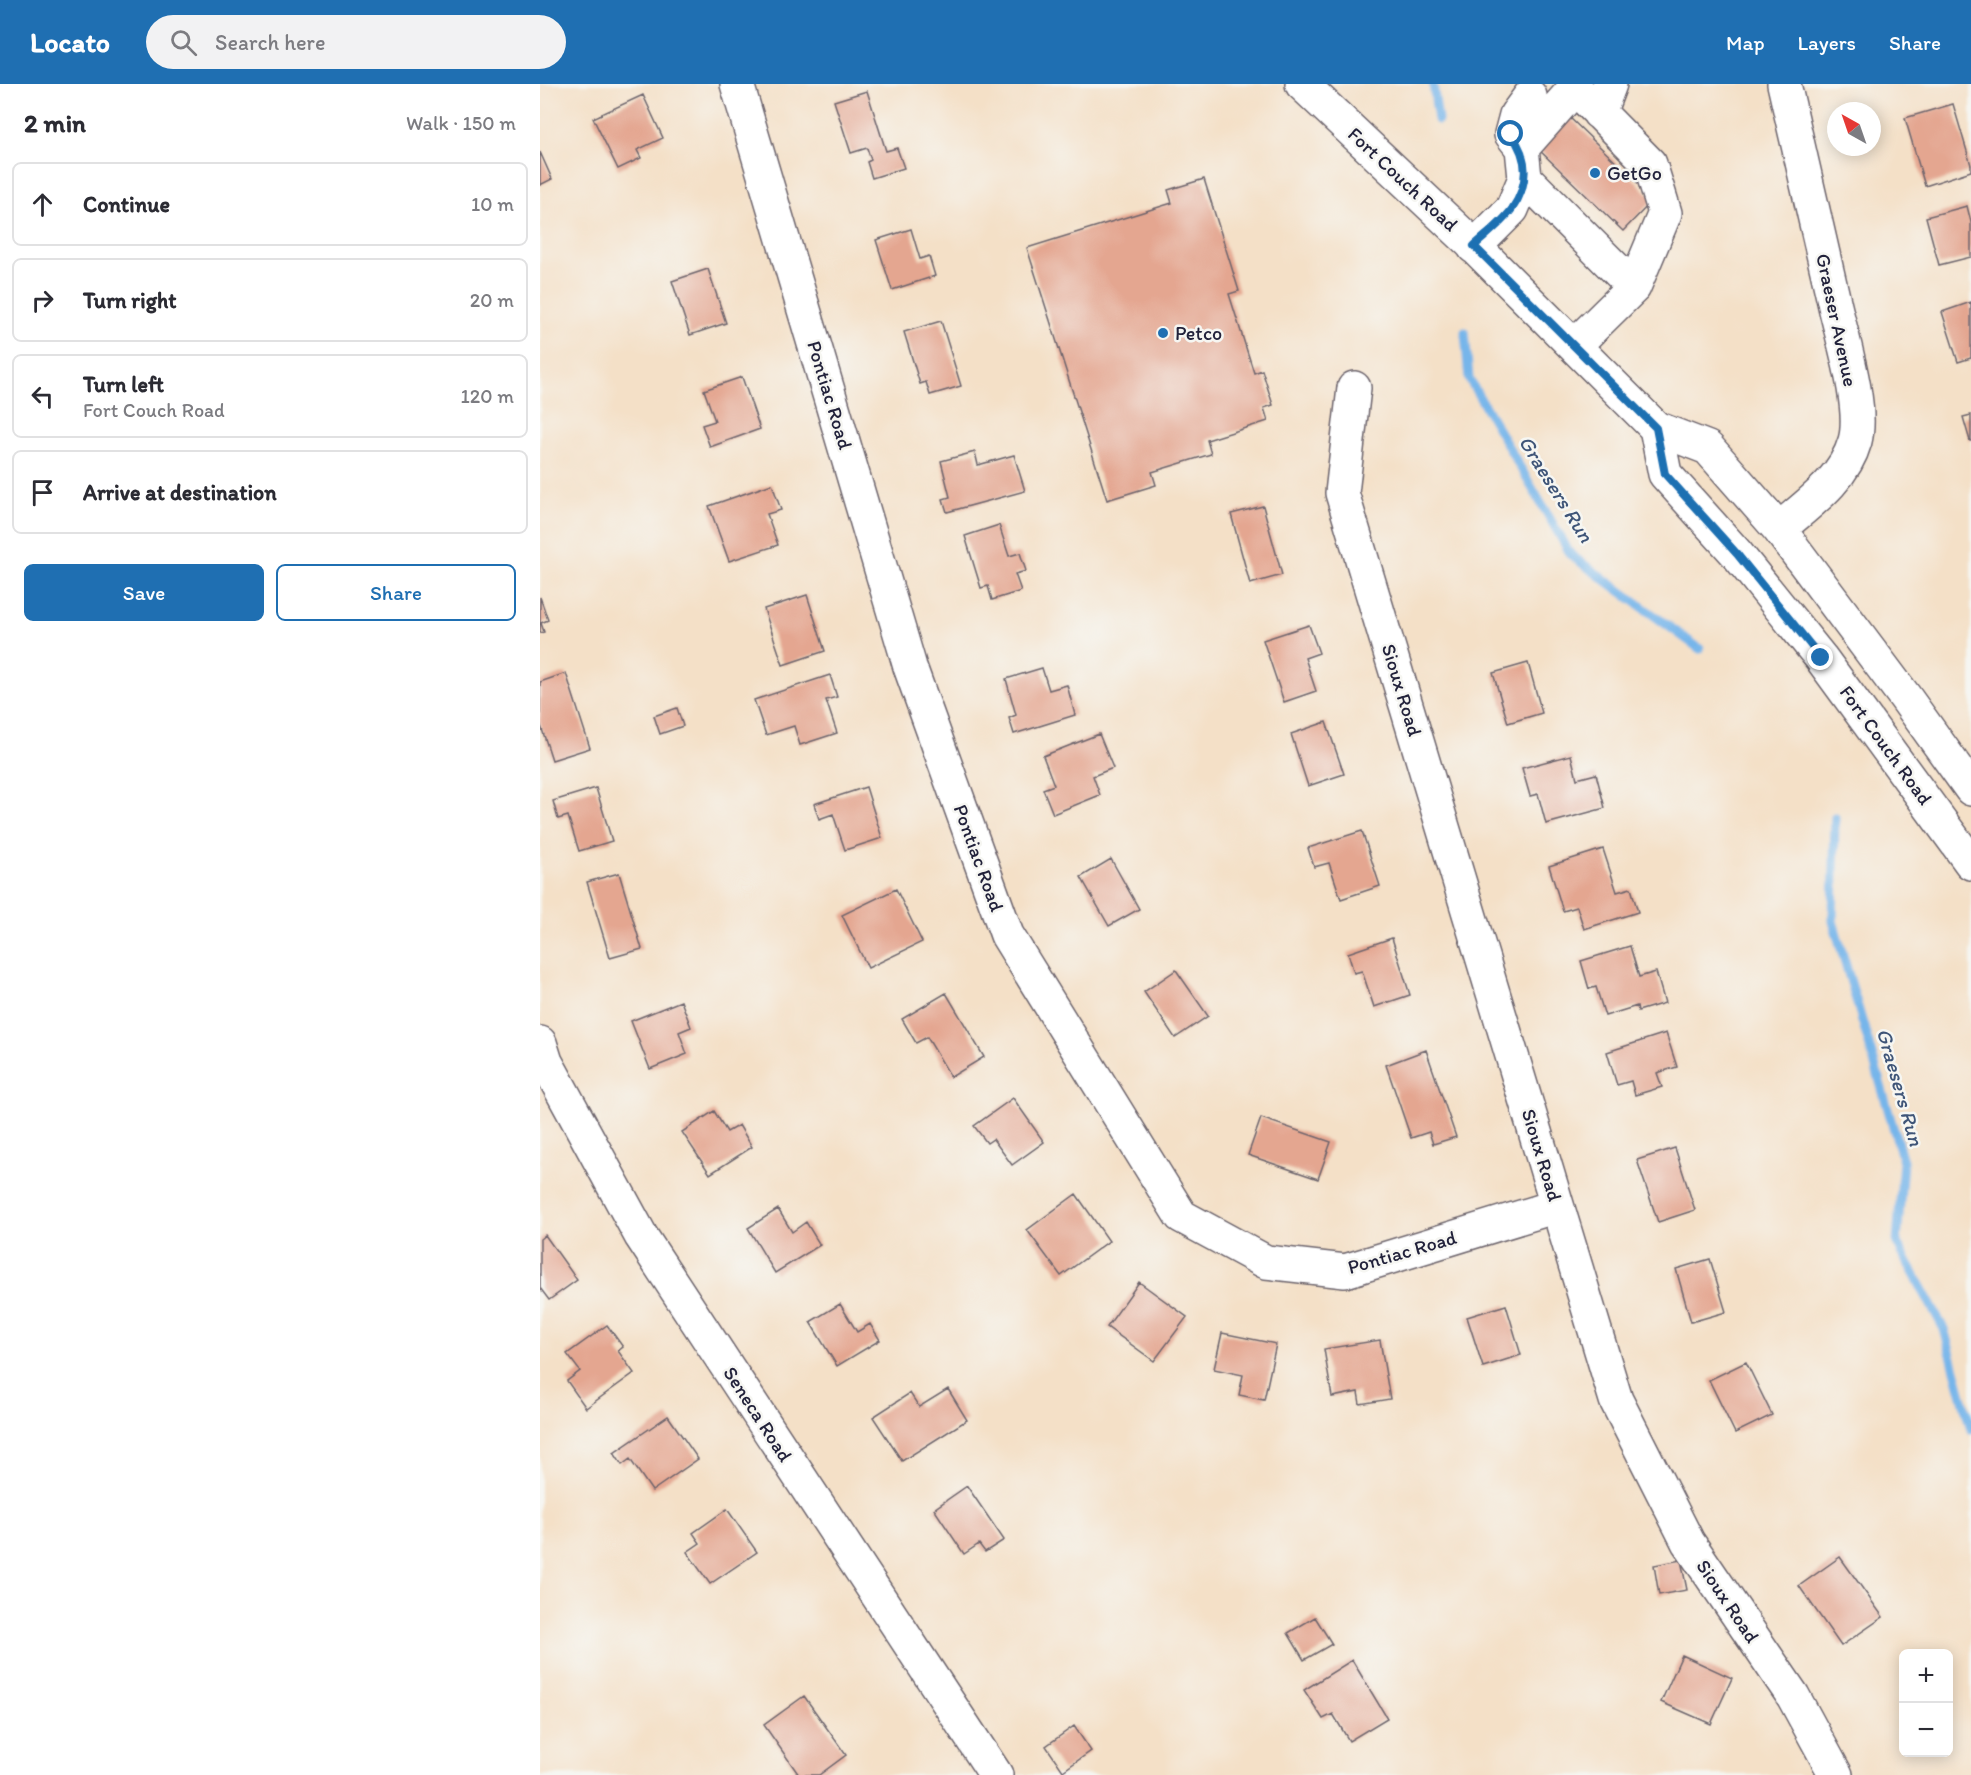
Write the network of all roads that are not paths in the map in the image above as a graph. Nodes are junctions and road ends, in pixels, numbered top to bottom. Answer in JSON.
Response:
{"nodes":[{"id":1,"x":737,"y":84,"type":"edge"},
{"id":2,"x":1302,"y":84,"type":"edge"},
{"id":3,"x":1784,"y":84,"type":"edge"},
{"id":4,"x":1530,"y":96,"type":"dead end"},
{"id":5,"x":1605,"y":98,"type":"edge"},
{"id":6,"x":1523,"y":163,"type":"junction"},
{"id":7,"x":1474,"y":246,"type":"junction"},
{"id":8,"x":1634,"y":287,"type":"junction"},
{"id":9,"x":1574,"y":346,"type":"junction"},
{"id":10,"x":1354,"y":388,"type":"dead end"},
{"id":11,"x":1656,"y":428,"type":"junction"},
{"id":12,"x":1779,"y":529,"type":"junction"},
{"id":13,"x":1971,"y":789,"type":"edge"},
{"id":14,"x":1971,"y":863,"type":"edge"},
{"id":15,"x":540,"y":1043,"type":"edge"},
{"id":16,"x":1557,"y":1206,"type":"junction"},
{"id":17,"x":996,"y":1775,"type":"edge"},
{"id":18,"x":1836,"y":1775,"type":"edge"}],
"edges":[{"from":1,"to":16,"type":"street","name":"Pontiac Road"},
{"from":2,"to":7,"type":"street","name":"Fort Couch Road"},
{"from":3,"to":12,"type":"street","name":"Graeser Avenue"},
{"from":4,"to":6,"type":"street"},
{"from":5,"to":6,"type":"street"},
{"from":5,"to":8,"type":"street"},
{"from":6,"to":7,"type":"street"},
{"from":6,"to":8,"type":"street"},
{"from":7,"to":9,"type":"street","name":"Fort Couch Road"},
{"from":8,"to":9,"type":"street"},
{"from":9,"to":11,"type":"street","name":"Fort Couch Road"},
{"from":10,"to":16,"type":"street","name":"Sioux Road"},
{"from":11,"to":12,"type":"street","name":"Fort Couch Road"},
{"from":11,"to":14,"type":"street","name":"Fort Couch Road"},
{"from":12,"to":13,"type":"street","name":"Fort Couch Road"},
{"from":15,"to":17,"type":"street","name":"Seneca Road"},
{"from":16,"to":18,"type":"street","name":"Sioux Road"}]}
